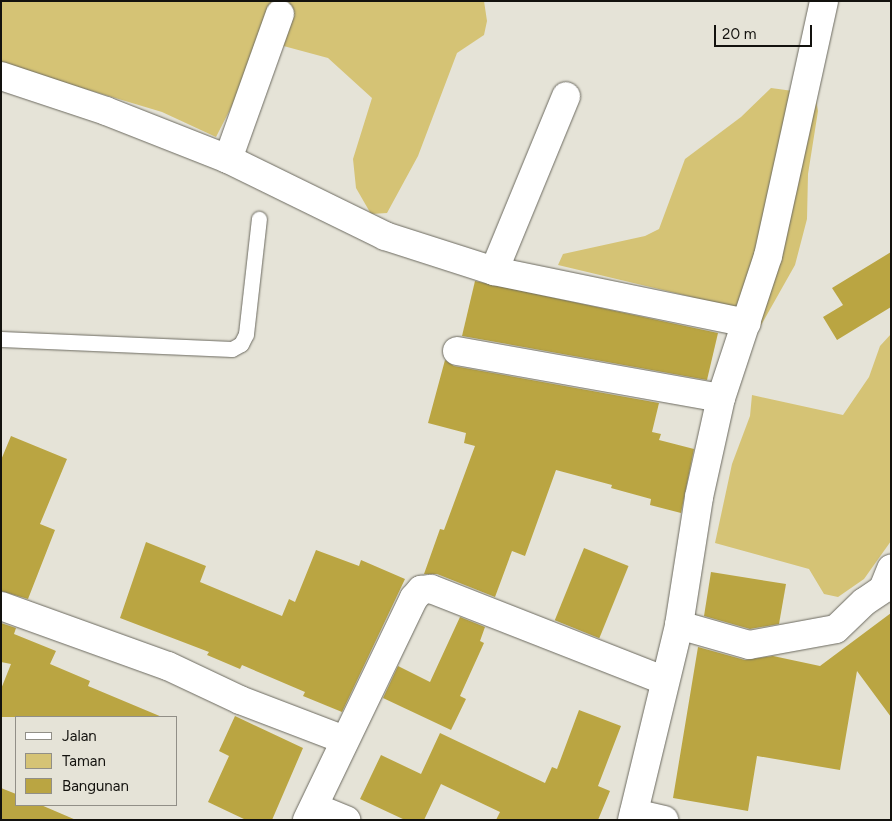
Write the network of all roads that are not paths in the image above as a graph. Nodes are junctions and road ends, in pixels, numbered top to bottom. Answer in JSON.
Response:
{"nodes":[{"id":1,"x":824,"y":1,"type":"edge"},
{"id":2,"x":280,"y":14,"type":"dead end"},
{"id":3,"x":1,"y":76,"type":"edge"},
{"id":4,"x":566,"y":96,"type":"dead end"},
{"id":5,"x":228,"y":159,"type":"junction"},
{"id":6,"x":259,"y":219,"type":"dead end"},
{"id":7,"x":494,"y":271,"type":"junction"},
{"id":8,"x":747,"y":323,"type":"junction"},
{"id":9,"x":1,"y":338,"type":"edge"},
{"id":10,"x":457,"y":351,"type":"dead end"},
{"id":11,"x":721,"y":398,"type":"junction"},
{"id":12,"x":888,"y":586,"type":"edge"},
{"id":13,"x":1,"y":606,"type":"edge"},
{"id":14,"x":679,"y":625,"type":"junction"},
{"id":15,"x":663,"y":680,"type":"junction"},
{"id":16,"x":345,"y":740,"type":"junction"},
{"id":17,"x":311,"y":814,"type":"edge"},
{"id":18,"x":633,"y":816,"type":"edge"},
{"id":19,"x":347,"y":820,"type":"edge"},
{"id":20,"x":664,"y":820,"type":"edge"}],
"edges":[{"from":1,"to":8,"type":"street"},
{"from":2,"to":5,"type":"street"},
{"from":3,"to":5,"type":"street"},
{"from":4,"to":7,"type":"street"},
{"from":5,"to":7,"type":"street"},
{"from":6,"to":9,"type":"lane"},
{"from":7,"to":8,"type":"street"},
{"from":8,"to":11,"type":"street"},
{"from":10,"to":11,"type":"street"},
{"from":11,"to":14,"type":"street"},
{"from":12,"to":14,"type":"street"},
{"from":13,"to":16,"type":"street"},
{"from":14,"to":15,"type":"street"},
{"from":15,"to":16,"type":"street"},
{"from":15,"to":18,"type":"street"},
{"from":16,"to":17,"type":"street"},
{"from":17,"to":19,"type":"street"},
{"from":18,"to":20,"type":"street"}]}
